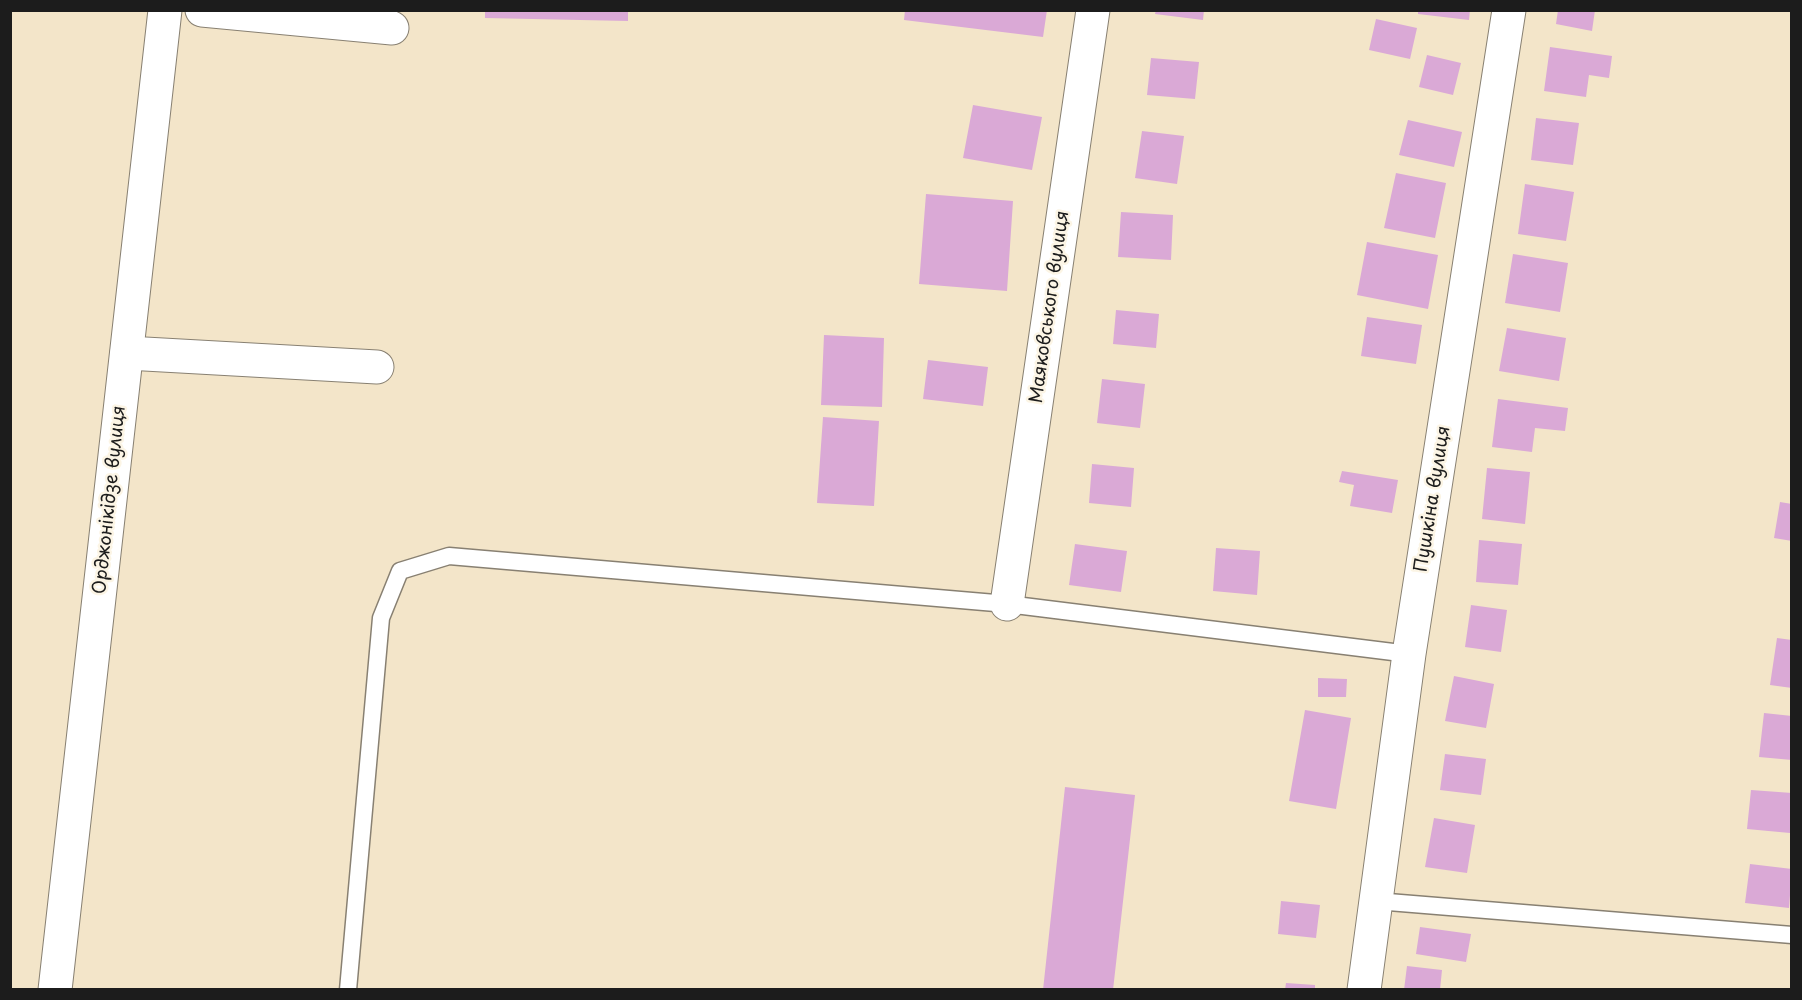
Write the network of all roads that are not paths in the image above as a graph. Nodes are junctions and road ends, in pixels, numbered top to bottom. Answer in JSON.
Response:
{"nodes":[{"id":1,"x":165,"y":10,"type":"edge"},
{"id":2,"x":202,"y":10,"type":"edge"},
{"id":3,"x":1093,"y":10,"type":"edge"},
{"id":4,"x":1509,"y":10,"type":"edge"},
{"id":5,"x":392,"y":28,"type":"dead end"},
{"id":6,"x":127,"y":352,"type":"junction"},
{"id":7,"x":377,"y":367,"type":"dead end"},
{"id":8,"x":1007,"y":604,"type":"junction"},
{"id":9,"x":1409,"y":654,"type":"junction"},
{"id":10,"x":1376,"y":901,"type":"junction"},
{"id":11,"x":1791,"y":935,"type":"edge"},
{"id":12,"x":55,"y":990,"type":"edge"},
{"id":13,"x":348,"y":990,"type":"edge"},
{"id":14,"x":1365,"y":990,"type":"edge"}],
"edges":[{"from":1,"to":6,"type":"street","name":"Орджонікідзе вулиця"},
{"from":2,"to":5,"type":"street"},
{"from":3,"to":8,"type":"street","name":"Маяковського вулиця"},
{"from":4,"to":9,"type":"street","name":"Пушкіна вулиця"},
{"from":6,"to":7,"type":"street"},
{"from":6,"to":12,"type":"street","name":"Орджонікідзе вулиця"},
{"from":8,"to":9,"type":"lane"},
{"from":8,"to":13,"type":"lane"},
{"from":9,"to":10,"type":"street","name":"Пушкіна вулиця"},
{"from":10,"to":11,"type":"lane"},
{"from":10,"to":14,"type":"street","name":"Пушкіна вулиця"}]}
